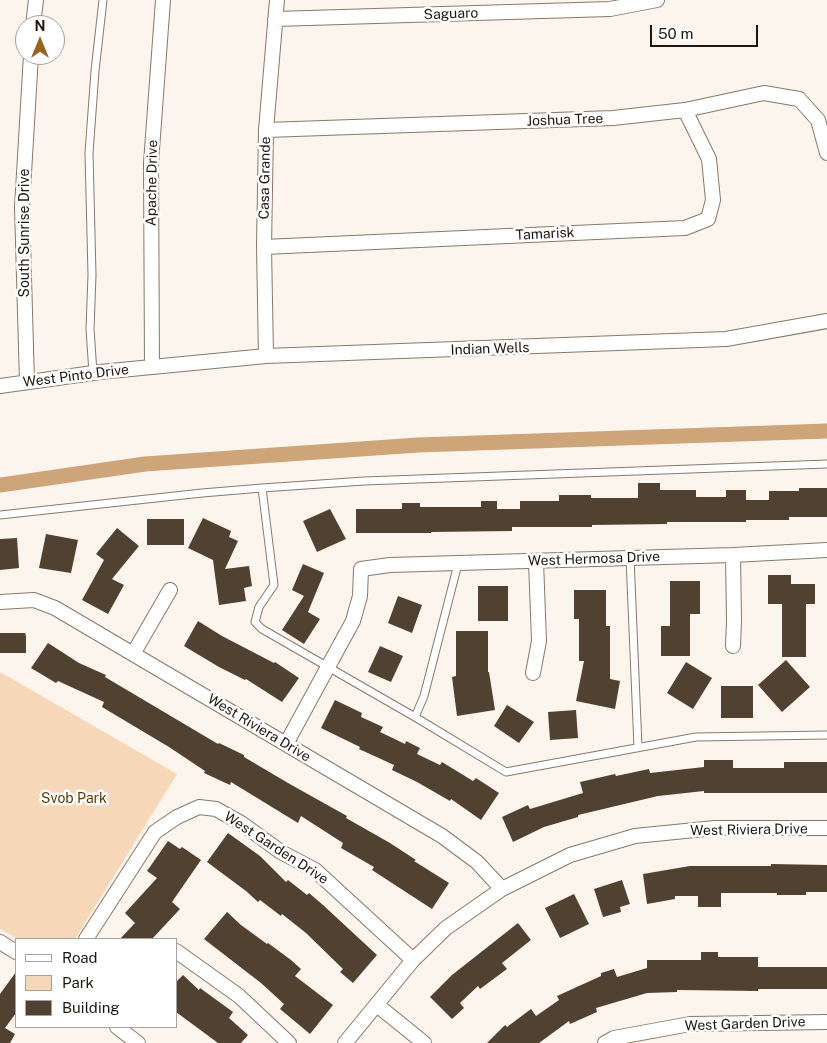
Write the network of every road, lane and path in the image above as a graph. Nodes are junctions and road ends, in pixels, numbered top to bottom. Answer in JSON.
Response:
{"nodes":[{"id":1,"x":36,"y":0,"type":"edge"},
{"id":2,"x":103,"y":0,"type":"edge"},
{"id":3,"x":163,"y":0,"type":"edge"},
{"id":4,"x":277,"y":0,"type":"edge"},
{"id":5,"x":657,"y":0,"type":"edge"},
{"id":6,"x":34,"y":15,"type":"edge"},
{"id":7,"x":274,"y":19,"type":"junction"},
{"id":8,"x":30,"y":65,"type":"edge"},
{"id":9,"x":685,"y":110,"type":"junction"},
{"id":10,"x":266,"y":130,"type":"junction"},
{"id":11,"x":827,"y":153,"type":"edge"},
{"id":12,"x":264,"y":246,"type":"junction"},
{"id":13,"x":827,"y":321,"type":"edge"},
{"id":14,"x":266,"y":356,"type":"junction"},
{"id":15,"x":152,"y":366,"type":"junction"},
{"id":16,"x":93,"y":373,"type":"junction"},
{"id":17,"x":27,"y":382,"type":"junction"},
{"id":18,"x":0,"y":386,"type":"edge"},
{"id":19,"x":827,"y":464,"type":"edge"},
{"id":20,"x":262,"y":488,"type":"junction"},
{"id":21,"x":0,"y":516,"type":"edge"},
{"id":22,"x":827,"y":550,"type":"edge"},
{"id":23,"x":733,"y":555,"type":"junction"},
{"id":24,"x":630,"y":558,"type":"junction"},
{"id":25,"x":536,"y":561,"type":"junction"},
{"id":26,"x":458,"y":564,"type":"junction"},
{"id":27,"x":170,"y":590,"type":"dead end"},
{"id":28,"x":0,"y":602,"type":"edge"},
{"id":29,"x":733,"y":646,"type":"dead end"},
{"id":30,"x":133,"y":654,"type":"junction"},
{"id":31,"x":328,"y":667,"type":"junction"},
{"id":32,"x":534,"y":673,"type":"dead end"},
{"id":33,"x":415,"y":716,"type":"junction"},
{"id":34,"x":827,"y":735,"type":"edge"},
{"id":35,"x":286,"y":744,"type":"junction"},
{"id":36,"x":638,"y":747,"type":"junction"},
{"id":37,"x":827,"y":828,"type":"edge"},
{"id":38,"x":502,"y":889,"type":"junction"},
{"id":39,"x":87,"y":938,"type":"edge"},
{"id":40,"x":0,"y":942,"type":"edge"},
{"id":41,"x":15,"y":951,"type":"edge"},
{"id":42,"x":178,"y":952,"type":"edge"},
{"id":43,"x":413,"y":960,"type":"junction"},
{"id":44,"x":377,"y":1005,"type":"junction"},
{"id":45,"x":827,"y":1022,"type":"edge"},
{"id":46,"x":118,"y":1028,"type":"edge"},
{"id":47,"x":138,"y":1043,"type":"edge"},
{"id":48,"x":289,"y":1043,"type":"edge"},
{"id":49,"x":345,"y":1043,"type":"edge"},
{"id":50,"x":424,"y":1043,"type":"edge"},
{"id":51,"x":606,"y":1043,"type":"edge"}],
"edges":[{"from":1,"to":6,"type":"street"},
{"from":2,"to":16,"type":"lane"},
{"from":3,"to":15,"type":"street","name":"Apache Drive"},
{"from":4,"to":7,"type":"street","name":"Casa Grande"},
{"from":5,"to":7,"type":"street","name":"Saguaro"},
{"from":7,"to":10,"type":"street","name":"Casa Grande"},
{"from":8,"to":17,"type":"street","name":"South Sunrise Drive"},
{"from":9,"to":10,"type":"street","name":"Joshua Tree"},
{"from":9,"to":11,"type":"street","name":"Joshua Tree"},
{"from":9,"to":12,"type":"street","name":"Tamarisk"},
{"from":10,"to":12,"type":"street","name":"Casa Grande"},
{"from":12,"to":14,"type":"street","name":"Casa Grande"},
{"from":13,"to":14,"type":"street","name":"Indian Wells"},
{"from":14,"to":15,"type":"street","name":"Indian Wells"},
{"from":15,"to":16,"type":"street","name":"West Pinto Drive"},
{"from":16,"to":17,"type":"street","name":"West Pinto Drive"},
{"from":17,"to":18,"type":"street","name":"West Pinto Drive"},
{"from":19,"to":20,"type":"lane"},
{"from":20,"to":21,"type":"lane"},
{"from":20,"to":31,"type":"lane"},
{"from":22,"to":23,"type":"street","name":"West Hermosa Drive"},
{"from":23,"to":24,"type":"street","name":"West Hermosa Drive"},
{"from":23,"to":29,"type":"street"},
{"from":24,"to":25,"type":"street","name":"West Hermosa Drive"},
{"from":24,"to":36,"type":"lane"},
{"from":25,"to":26,"type":"street","name":"West Hermosa Drive"},
{"from":25,"to":32,"type":"street"},
{"from":26,"to":31,"type":"street","name":"West Hermosa Drive"},
{"from":26,"to":33,"type":"lane"},
{"from":27,"to":30,"type":"street"},
{"from":28,"to":30,"type":"street","name":"West Riviera Drive"},
{"from":30,"to":35,"type":"street","name":"West Riviera Drive"},
{"from":31,"to":33,"type":"lane"},
{"from":31,"to":35,"type":"street"},
{"from":33,"to":36,"type":"lane"},
{"from":34,"to":36,"type":"lane"},
{"from":35,"to":38,"type":"street","name":"West Riviera Drive"},
{"from":37,"to":38,"type":"street","name":"West Riviera Drive"},
{"from":38,"to":43,"type":"street","name":"West Riviera Drive"},
{"from":39,"to":43,"type":"street","name":"West Garden Drive"},
{"from":40,"to":41,"type":"street"},
{"from":42,"to":48,"type":"street"},
{"from":43,"to":44,"type":"street","name":"West Riviera Drive"},
{"from":44,"to":49,"type":"street","name":"West Riviera Drive"},
{"from":44,"to":50,"type":"street"},
{"from":45,"to":51,"type":"street","name":"West Garden Drive"},
{"from":46,"to":47,"type":"street"}]}
